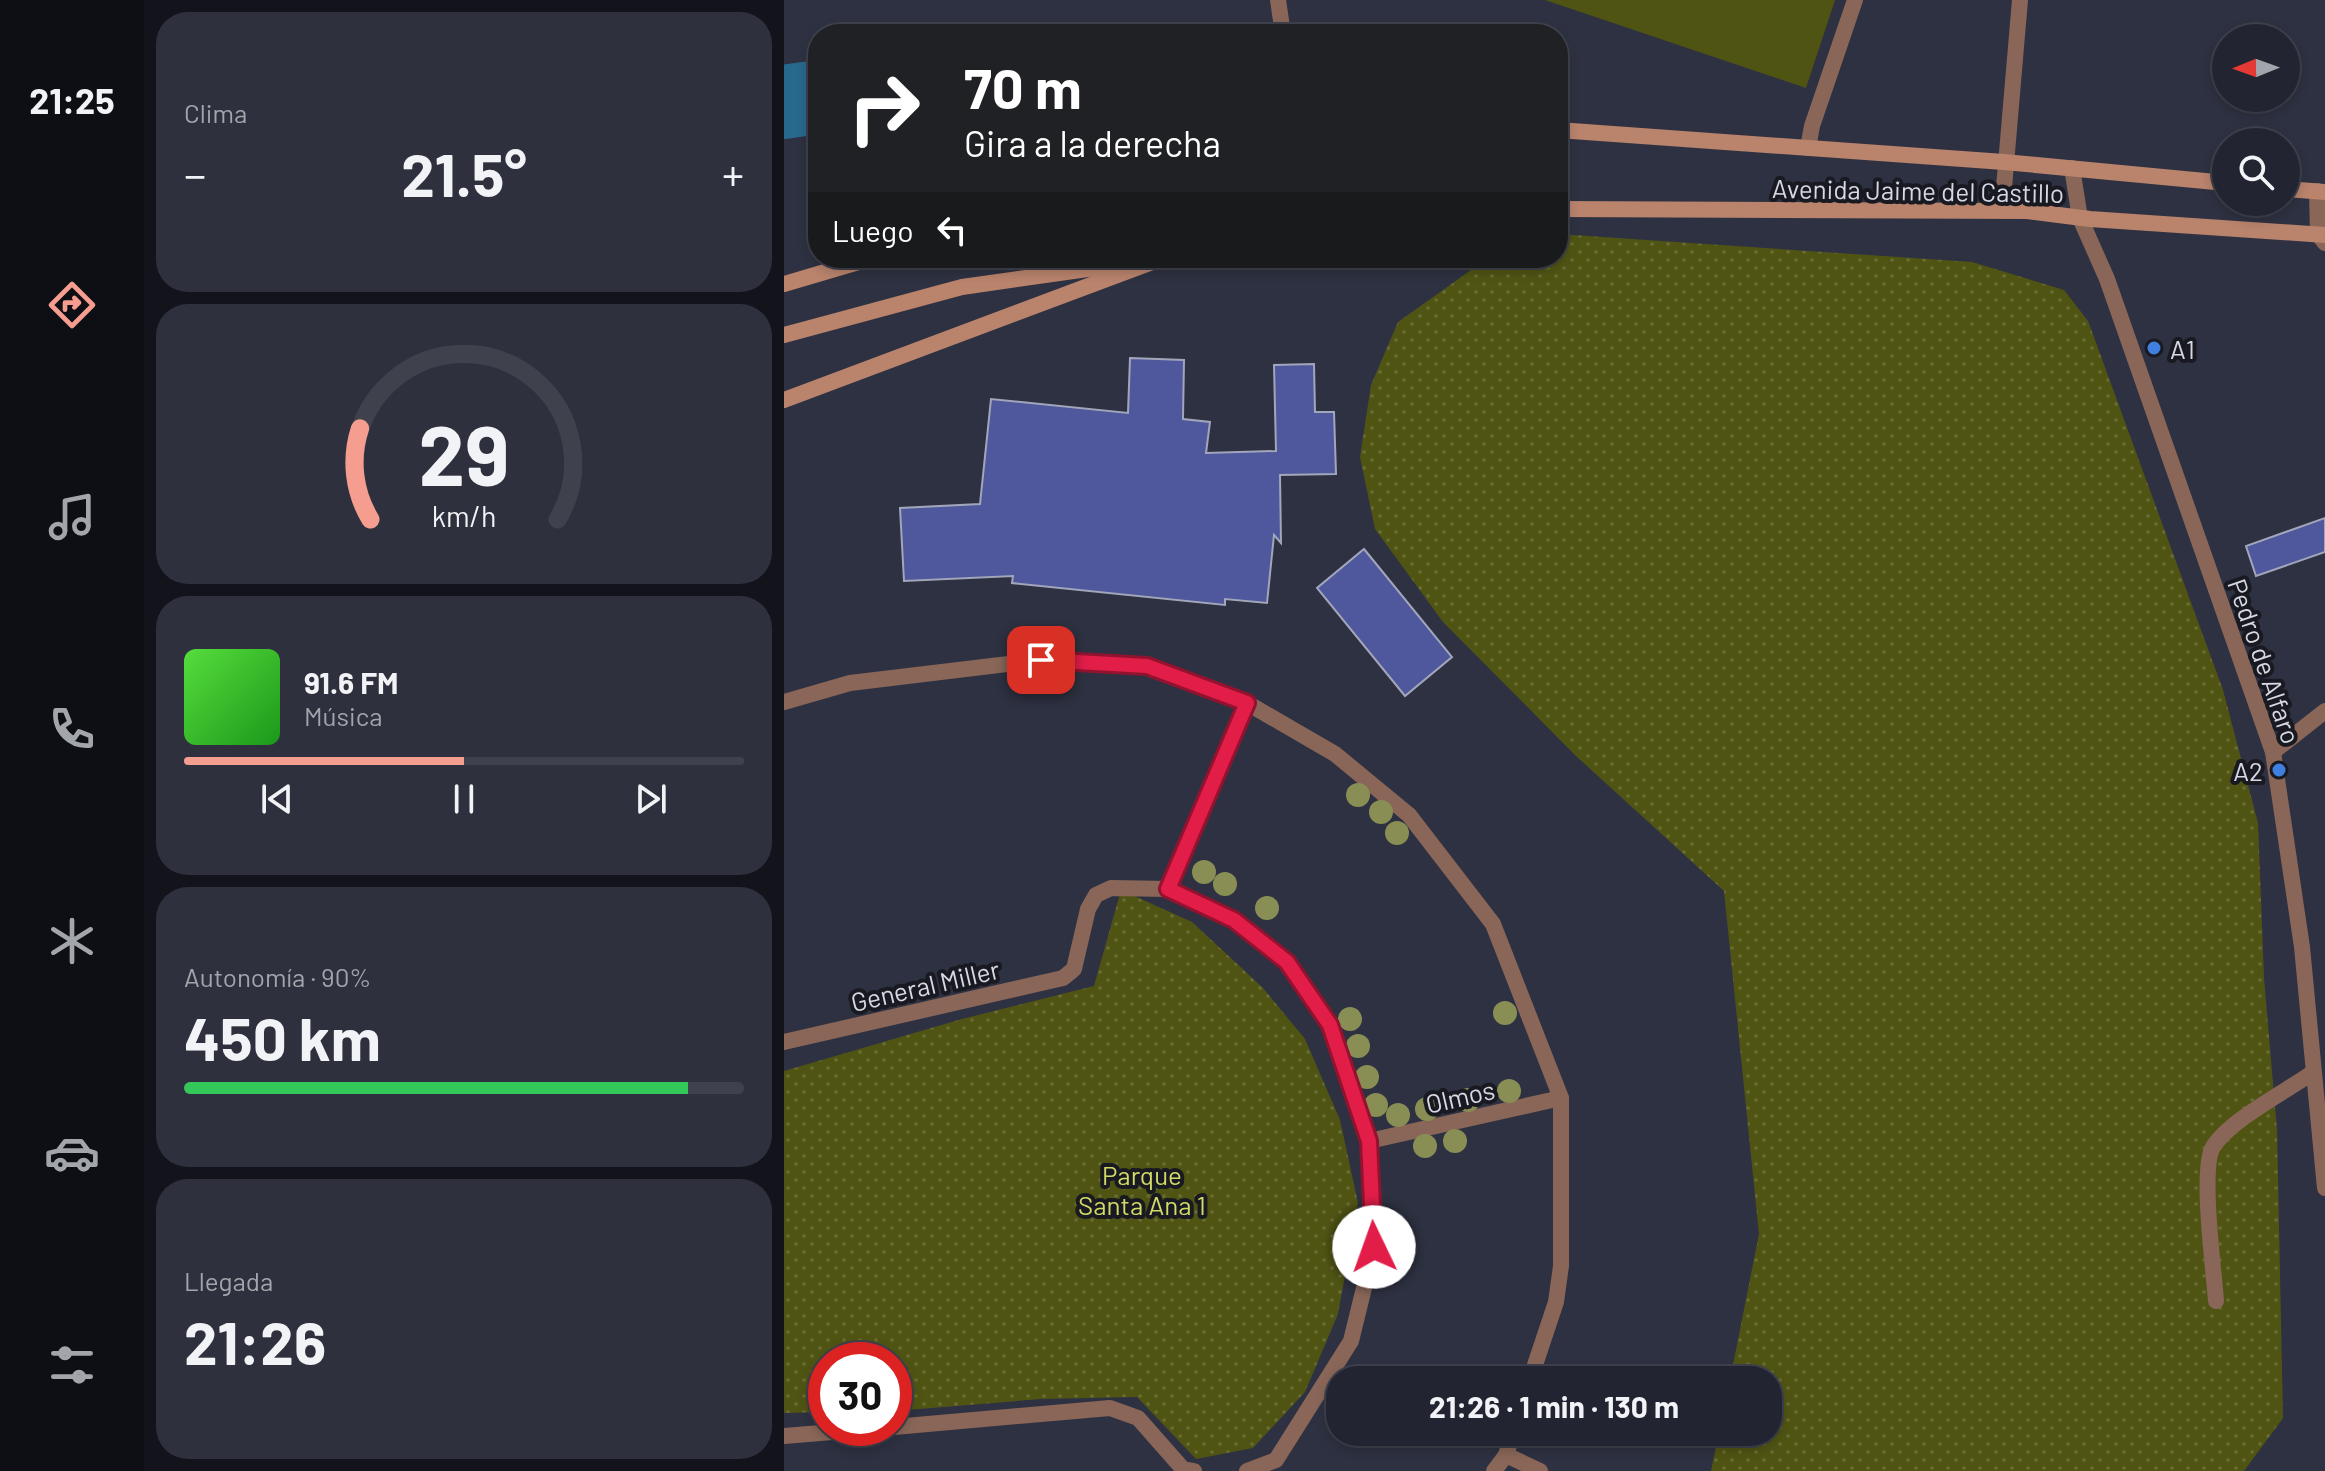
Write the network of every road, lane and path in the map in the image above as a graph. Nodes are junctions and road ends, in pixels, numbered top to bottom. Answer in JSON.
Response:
{"nodes":[{"id":1,"x":1278,"y":0,"type":"edge"},
{"id":2,"x":1855,"y":0,"type":"edge"},
{"id":3,"x":2020,"y":0,"type":"edge"},
{"id":4,"x":1282,"y":24,"type":"edge"},
{"id":5,"x":1568,"y":131,"type":"edge"},
{"id":6,"x":1808,"y":148,"type":"junction"},
{"id":7,"x":2004,"y":162,"type":"junction"},
{"id":8,"x":2072,"y":168,"type":"junction"},
{"id":9,"x":2212,"y":182,"type":"edge"},
{"id":10,"x":2300,"y":190,"type":"edge"},
{"id":11,"x":2321,"y":191,"type":"edge"},
{"id":12,"x":1568,"y":209,"type":"edge"},
{"id":13,"x":2002,"y":211,"type":"junction"},
{"id":14,"x":2080,"y":218,"type":"junction"},
{"id":15,"x":2323,"y":237,"type":"edge"},
{"id":16,"x":838,"y":268,"type":"edge"},
{"id":17,"x":1093,"y":268,"type":"edge"},
{"id":18,"x":1135,"y":268,"type":"edge"},
{"id":19,"x":784,"y":284,"type":"edge"},
{"id":20,"x":784,"y":335,"type":"edge"},
{"id":21,"x":784,"y":400,"type":"edge"},
{"id":22,"x":784,"y":702,"type":"edge"},
{"id":23,"x":1247,"y":703,"type":"junction"},
{"id":24,"x":2325,"y":711,"type":"edge"},
{"id":25,"x":2273,"y":752,"type":"junction"},
{"id":26,"x":1168,"y":889,"type":"junction"},
{"id":27,"x":784,"y":1042,"type":"edge"},
{"id":28,"x":2312,"y":1073,"type":"junction"},
{"id":29,"x":1561,"y":1098,"type":"junction"},
{"id":30,"x":2322,"y":1134,"type":"edge"},
{"id":31,"x":1369,"y":1141,"type":"junction"},
{"id":32,"x":2325,"y":1188,"type":"edge"},
{"id":33,"x":2216,"y":1301,"type":"dead end"},
{"id":34,"x":1535,"y":1366,"type":"edge"},
{"id":35,"x":912,"y":1425,"type":"edge"},
{"id":36,"x":808,"y":1434,"type":"edge"},
{"id":37,"x":784,"y":1436,"type":"edge"},
{"id":38,"x":1509,"y":1446,"type":"edge"},
{"id":39,"x":1506,"y":1455,"type":"junction"},
{"id":40,"x":1280,"y":1466,"type":"edge"},
{"id":41,"x":1194,"y":1471,"type":"edge"},
{"id":42,"x":1247,"y":1471,"type":"edge"},
{"id":43,"x":1494,"y":1471,"type":"edge"},
{"id":44,"x":1540,"y":1471,"type":"edge"}],
"edges":[{"from":1,"to":4,"type":"street"},
{"from":2,"to":6,"type":"street"},
{"from":3,"to":7,"type":"street"},
{"from":5,"to":6,"type":"main road","name":"Avenida Jaime del Castillo"},
{"from":6,"to":7,"type":"main road","name":"Avenida Jaime del Castillo"},
{"from":7,"to":8,"type":"main road","name":"Avenida Jaime del Castillo"},
{"from":7,"to":13,"type":"street"},
{"from":8,"to":9,"type":"main road","name":"Avenida Jaime del Castillo"},
{"from":8,"to":14,"type":"street","name":"Pedro de Alfaro"},
{"from":10,"to":11,"type":"main road"},
{"from":11,"to":15,"type":"street"},
{"from":12,"to":13,"type":"main road","name":"Avenida Jaime del Castillo"},
{"from":13,"to":14,"type":"main road","name":"Avenida Jaime del Castillo"},
{"from":14,"to":15,"type":"main road","name":"Avenida Jaime del Castillo"},
{"from":14,"to":25,"type":"street","name":"Pedro de Alfaro"},
{"from":16,"to":19,"type":"main road"},
{"from":17,"to":20,"type":"main road"},
{"from":18,"to":21,"type":"main road"},
{"from":22,"to":23,"type":"street"},
{"from":23,"to":26,"type":"street"},
{"from":23,"to":29,"type":"street"},
{"from":24,"to":25,"type":"street"},
{"from":25,"to":28,"type":"street","name":"Pedro de Alfaro"},
{"from":26,"to":27,"type":"street","name":"General Miller"},
{"from":26,"to":31,"type":"street"},
{"from":28,"to":30,"type":"street","name":"Pedro de Alfaro"},
{"from":28,"to":33,"type":"street"},
{"from":29,"to":31,"type":"street","name":"Olmos"},
{"from":29,"to":34,"type":"street"},
{"from":30,"to":32,"type":"street","name":"Pedro de Alfaro"},
{"from":31,"to":40,"type":"street"},
{"from":35,"to":41,"type":"street"},
{"from":36,"to":37,"type":"street"},
{"from":38,"to":39,"type":"street"},
{"from":39,"to":43,"type":"street"},
{"from":39,"to":44,"type":"street"},
{"from":40,"to":42,"type":"street"}]}
